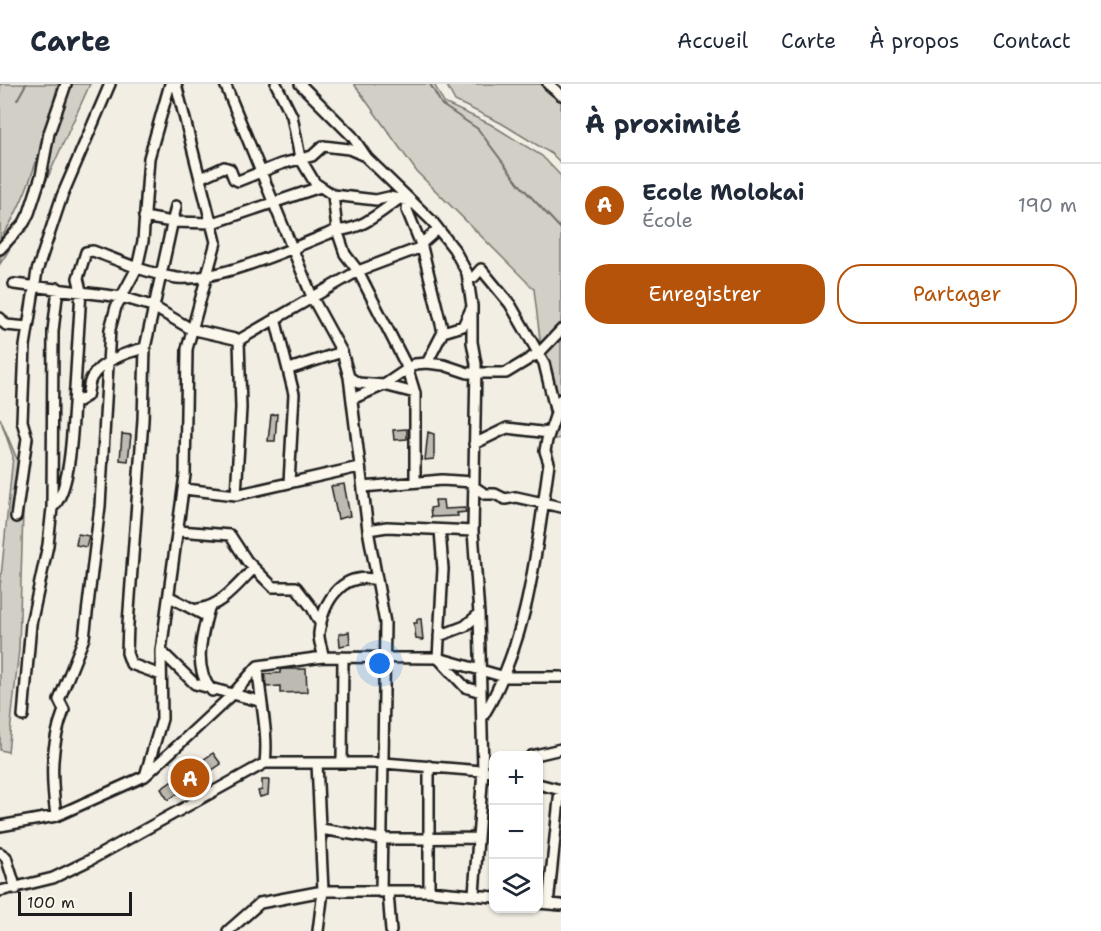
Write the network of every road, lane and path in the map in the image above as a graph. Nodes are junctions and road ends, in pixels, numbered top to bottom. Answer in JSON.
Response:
{"nodes":[{"id":1,"x":66,"y":84,"type":"edge"},
{"id":2,"x":110,"y":84,"type":"edge"},
{"id":3,"x":170,"y":84,"type":"edge"},
{"id":4,"x":176,"y":84,"type":"edge"},
{"id":5,"x":225,"y":84,"type":"edge"},
{"id":6,"x":276,"y":84,"type":"edge"},
{"id":7,"x":300,"y":84,"type":"edge"},
{"id":8,"x":548,"y":84,"type":"edge"},
{"id":9,"x":561,"y":95,"type":"edge"},
{"id":10,"x":300,"y":158,"type":"junction"},
{"id":11,"x":367,"y":158,"type":"junction"},
{"id":12,"x":261,"y":172,"type":"junction"},
{"id":13,"x":201,"y":178,"type":"junction"},
{"id":14,"x":320,"y":187,"type":"junction"},
{"id":15,"x":333,"y":195,"type":"junction"},
{"id":16,"x":404,"y":200,"type":"junction"},
{"id":17,"x":273,"y":202,"type":"junction"},
{"id":18,"x":176,"y":206,"type":"dead end"},
{"id":19,"x":144,"y":217,"type":"junction"},
{"id":20,"x":172,"y":222,"type":"junction"},
{"id":21,"x":213,"y":223,"type":"junction"},
{"id":22,"x":337,"y":230,"type":"junction"},
{"id":23,"x":438,"y":230,"type":"junction"},
{"id":24,"x":422,"y":245,"type":"junction"},
{"id":25,"x":0,"y":249,"type":"edge"},
{"id":26,"x":293,"y":249,"type":"junction"},
{"id":27,"x":137,"y":268,"type":"junction"},
{"id":28,"x":358,"y":271,"type":"junction"},
{"id":29,"x":209,"y":274,"type":"junction"},
{"id":30,"x":159,"y":275,"type":"junction"},
{"id":31,"x":468,"y":279,"type":"junction"},
{"id":32,"x":14,"y":284,"type":"dead end"},
{"id":33,"x":34,"y":286,"type":"junction"},
{"id":34,"x":58,"y":288,"type":"junction"},
{"id":35,"x":81,"y":291,"type":"junction"},
{"id":36,"x":122,"y":297,"type":"junction"},
{"id":37,"x":313,"y":298,"type":"junction"},
{"id":38,"x":152,"y":306,"type":"junction"},
{"id":39,"x":472,"y":306,"type":"junction"},
{"id":40,"x":0,"y":318,"type":"edge"},
{"id":41,"x":275,"y":318,"type":"junction"},
{"id":42,"x":28,"y":327,"type":"junction"},
{"id":43,"x":191,"y":329,"type":"junction"},
{"id":44,"x":561,"y":330,"type":"edge"},
{"id":45,"x":443,"y":332,"type":"junction"},
{"id":46,"x":239,"y":340,"type":"junction"},
{"id":47,"x":145,"y":348,"type":"junction"},
{"id":48,"x":342,"y":352,"type":"junction"},
{"id":49,"x":539,"y":353,"type":"junction"},
{"id":50,"x":110,"y":362,"type":"junction"},
{"id":51,"x":427,"y":363,"type":"junction"},
{"id":52,"x":407,"y":367,"type":"junction"},
{"id":53,"x":289,"y":369,"type":"junction"},
{"id":54,"x":475,"y":371,"type":"junction"},
{"id":55,"x":350,"y":377,"type":"junction"},
{"id":56,"x":384,"y":385,"type":"junction"},
{"id":57,"x":415,"y":393,"type":"junction"},
{"id":58,"x":352,"y":399,"type":"junction"},
{"id":59,"x":561,"y":399,"type":"edge"},
{"id":60,"x":74,"y":404,"type":"junction"},
{"id":61,"x":555,"y":409,"type":"junction"},
{"id":62,"x":549,"y":432,"type":"junction"},
{"id":63,"x":474,"y":444,"type":"junction"},
{"id":64,"x":360,"y":467,"type":"junction"},
{"id":65,"x":415,"y":482,"type":"junction"},
{"id":66,"x":289,"y":483,"type":"junction"},
{"id":67,"x":473,"y":484,"type":"junction"},
{"id":68,"x":363,"y":487,"type":"junction"},
{"id":69,"x":183,"y":489,"type":"junction"},
{"id":70,"x":236,"y":495,"type":"junction"},
{"id":71,"x":543,"y":503,"type":"junction"},
{"id":72,"x":561,"y":507,"type":"edge"},
{"id":73,"x":52,"y":508,"type":"junction"},
{"id":74,"x":16,"y":517,"type":"dead end"},
{"id":75,"x":368,"y":530,"type":"junction"},
{"id":76,"x":440,"y":530,"type":"junction"},
{"id":77,"x":179,"y":531,"type":"junction"},
{"id":78,"x":473,"y":531,"type":"junction"},
{"id":79,"x":254,"y":568,"type":"junction"},
{"id":80,"x":377,"y":580,"type":"junction"},
{"id":81,"x":170,"y":597,"type":"junction"},
{"id":82,"x":209,"y":608,"type":"junction"},
{"id":83,"x":198,"y":609,"type":"junction"},
{"id":84,"x":479,"y":614,"type":"junction"},
{"id":85,"x":206,"y":620,"type":"junction"},
{"id":86,"x":321,"y":625,"type":"junction"},
{"id":87,"x":439,"y":636,"type":"junction"},
{"id":88,"x":161,"y":651,"type":"junction"},
{"id":89,"x":323,"y":657,"type":"junction"},
{"id":90,"x":343,"y":657,"type":"junction"},
{"id":91,"x":385,"y":657,"type":"junction"},
{"id":92,"x":438,"y":658,"type":"junction"},
{"id":93,"x":258,"y":666,"type":"junction"},
{"id":94,"x":480,"y":671,"type":"junction"},
{"id":95,"x":161,"y":675,"type":"junction"},
{"id":96,"x":505,"y":677,"type":"junction"},
{"id":97,"x":561,"y":677,"type":"edge"},
{"id":98,"x":212,"y":691,"type":"junction"},
{"id":99,"x":481,"y":692,"type":"junction"},
{"id":100,"x":232,"y":695,"type":"junction"},
{"id":101,"x":260,"y":700,"type":"junction"},
{"id":102,"x":23,"y":716,"type":"dead end"},
{"id":103,"x":482,"y":718,"type":"junction"},
{"id":104,"x":561,"y":749,"type":"edge"},
{"id":105,"x":543,"y":753,"type":"edge"},
{"id":106,"x":265,"y":763,"type":"junction"},
{"id":107,"x":317,"y":763,"type":"junction"},
{"id":108,"x":342,"y":763,"type":"junction"},
{"id":109,"x":384,"y":764,"type":"junction"},
{"id":110,"x":489,"y":764,"type":"edge"},
{"id":111,"x":429,"y":766,"type":"junction"},
{"id":112,"x":483,"y":767,"type":"junction"},
{"id":113,"x":489,"y":770,"type":"edge"},
{"id":114,"x":145,"y":776,"type":"junction"},
{"id":115,"x":543,"y":785,"type":"edge"},
{"id":116,"x":560,"y":790,"type":"edge"},
{"id":117,"x":56,"y":816,"type":"junction"},
{"id":118,"x":0,"y":826,"type":"edge"},
{"id":119,"x":321,"y":829,"type":"junction"},
{"id":120,"x":429,"y":837,"type":"junction"},
{"id":121,"x":476,"y":838,"type":"junction"},
{"id":122,"x":381,"y":839,"type":"junction"},
{"id":123,"x":0,"y":853,"type":"edge"},
{"id":124,"x":16,"y":889,"type":"junction"},
{"id":125,"x":0,"y":891,"type":"edge"},
{"id":126,"x":323,"y":891,"type":"junction"},
{"id":127,"x":429,"y":891,"type":"junction"},
{"id":128,"x":384,"y":892,"type":"junction"},
{"id":129,"x":474,"y":894,"type":"junction"},
{"id":130,"x":489,"y":896,"type":"edge"},
{"id":131,"x":543,"y":903,"type":"edge"},
{"id":132,"x":561,"y":905,"type":"edge"},
{"id":133,"x":228,"y":931,"type":"edge"},
{"id":134,"x":318,"y":931,"type":"edge"},
{"id":135,"x":391,"y":931,"type":"edge"}],
"edges":[{"from":1,"to":25,"type":"street"},
{"from":2,"to":33,"type":"street"},
{"from":3,"to":19,"type":"street"},
{"from":4,"to":13,"type":"street"},
{"from":5,"to":12,"type":"street"},
{"from":6,"to":10,"type":"street"},
{"from":7,"to":11,"type":"street"},
{"from":8,"to":9,"type":"street"},
{"from":10,"to":11,"type":"street"},
{"from":10,"to":12,"type":"street"},
{"from":10,"to":14,"type":"street"},
{"from":11,"to":16,"type":"street"},
{"from":12,"to":13,"type":"street"},
{"from":12,"to":17,"type":"street"},
{"from":13,"to":21,"type":"street"},
{"from":14,"to":15,"type":"street"},
{"from":14,"to":17,"type":"street"},
{"from":15,"to":16,"type":"street"},
{"from":15,"to":22,"type":"street"},
{"from":16,"to":22,"type":"street"},
{"from":16,"to":23,"type":"street"},
{"from":16,"to":24,"type":"street"},
{"from":17,"to":21,"type":"street"},
{"from":17,"to":26,"type":"street"},
{"from":18,"to":20,"type":"street"},
{"from":19,"to":20,"type":"street"},
{"from":19,"to":27,"type":"street"},
{"from":20,"to":21,"type":"street"},
{"from":20,"to":30,"type":"street"},
{"from":21,"to":29,"type":"street"},
{"from":22,"to":26,"type":"street"},
{"from":22,"to":28,"type":"street"},
{"from":23,"to":24,"type":"street"},
{"from":23,"to":31,"type":"street"},
{"from":24,"to":28,"type":"street"},
{"from":24,"to":45,"type":"street"},
{"from":26,"to":29,"type":"street"},
{"from":26,"to":37,"type":"street"},
{"from":27,"to":30,"type":"street"},
{"from":27,"to":35,"type":"street"},
{"from":27,"to":36,"type":"street"},
{"from":28,"to":37,"type":"street"},
{"from":28,"to":52,"type":"street"},
{"from":29,"to":30,"type":"street"},
{"from":29,"to":43,"type":"street"},
{"from":30,"to":38,"type":"street"},
{"from":31,"to":39,"type":"street"},
{"from":31,"to":49,"type":"street"},
{"from":32,"to":33,"type":"street"},
{"from":33,"to":34,"type":"street"},
{"from":33,"to":42,"type":"street"},
{"from":34,"to":35,"type":"street"},
{"from":34,"to":73,"type":"street"},
{"from":35,"to":36,"type":"street"},
{"from":35,"to":60,"type":"street"},
{"from":36,"to":38,"type":"street"},
{"from":36,"to":50,"type":"street"},
{"from":37,"to":41,"type":"street"},
{"from":37,"to":48,"type":"street"},
{"from":38,"to":43,"type":"street"},
{"from":38,"to":47,"type":"street"},
{"from":39,"to":45,"type":"street"},
{"from":39,"to":54,"type":"street"},
{"from":40,"to":42,"type":"street"},
{"from":41,"to":46,"type":"street"},
{"from":41,"to":53,"type":"street"},
{"from":42,"to":74,"type":"street"},
{"from":43,"to":46,"type":"street"},
{"from":43,"to":69,"type":"street"},
{"from":44,"to":49,"type":"street"},
{"from":45,"to":51,"type":"street"},
{"from":46,"to":70,"type":"street"},
{"from":47,"to":50,"type":"street"},
{"from":47,"to":95,"type":"street"},
{"from":48,"to":53,"type":"street"},
{"from":48,"to":55,"type":"street"},
{"from":49,"to":54,"type":"street"},
{"from":49,"to":61,"type":"street"},
{"from":50,"to":60,"type":"street"},
{"from":50,"to":117,"type":"street"},
{"from":51,"to":52,"type":"street"},
{"from":51,"to":54,"type":"street"},
{"from":52,"to":56,"type":"street"},
{"from":52,"to":57,"type":"street"},
{"from":53,"to":66,"type":"street"},
{"from":54,"to":63,"type":"street"},
{"from":55,"to":56,"type":"street"},
{"from":55,"to":58,"type":"street"},
{"from":56,"to":57,"type":"street"},
{"from":56,"to":58,"type":"street"},
{"from":57,"to":65,"type":"street"},
{"from":58,"to":64,"type":"street"},
{"from":59,"to":61,"type":"street"},
{"from":60,"to":73,"type":"street"},
{"from":61,"to":62,"type":"street"},
{"from":62,"to":63,"type":"street"},
{"from":62,"to":71,"type":"street"},
{"from":63,"to":67,"type":"street"},
{"from":64,"to":66,"type":"street"},
{"from":64,"to":68,"type":"street"},
{"from":65,"to":67,"type":"street"},
{"from":65,"to":68,"type":"street"},
{"from":66,"to":70,"type":"street"},
{"from":67,"to":71,"type":"street"},
{"from":67,"to":78,"type":"street"},
{"from":68,"to":75,"type":"street"},
{"from":69,"to":70,"type":"street"},
{"from":69,"to":77,"type":"street"},
{"from":71,"to":72,"type":"street"},
{"from":71,"to":96,"type":"street"},
{"from":73,"to":102,"type":"street"},
{"from":75,"to":76,"type":"street"},
{"from":75,"to":80,"type":"street"},
{"from":76,"to":78,"type":"street"},
{"from":76,"to":87,"type":"street"},
{"from":77,"to":79,"type":"street"},
{"from":77,"to":81,"type":"street"},
{"from":78,"to":84,"type":"street"},
{"from":79,"to":82,"type":"street"},
{"from":79,"to":86,"type":"street"},
{"from":80,"to":86,"type":"street"},
{"from":80,"to":91,"type":"street"},
{"from":81,"to":83,"type":"street"},
{"from":81,"to":88,"type":"street"},
{"from":82,"to":83,"type":"street"},
{"from":82,"to":85,"type":"street"},
{"from":83,"to":85,"type":"street"},
{"from":84,"to":87,"type":"street"},
{"from":84,"to":94,"type":"street"},
{"from":85,"to":98,"type":"street"},
{"from":86,"to":89,"type":"street"},
{"from":87,"to":92,"type":"street"},
{"from":88,"to":95,"type":"street"},
{"from":88,"to":98,"type":"street"},
{"from":89,"to":90,"type":"street"},
{"from":89,"to":93,"type":"street"},
{"from":90,"to":91,"type":"street"},
{"from":90,"to":108,"type":"street"},
{"from":91,"to":92,"type":"street"},
{"from":91,"to":109,"type":"street"},
{"from":92,"to":94,"type":"street"},
{"from":92,"to":99,"type":"street"},
{"from":93,"to":100,"type":"street"},
{"from":93,"to":101,"type":"street"},
{"from":94,"to":96,"type":"street"},
{"from":94,"to":99,"type":"street"},
{"from":95,"to":114,"type":"street"},
{"from":96,"to":97,"type":"street"},
{"from":96,"to":103,"type":"street"},
{"from":98,"to":100,"type":"street"},
{"from":99,"to":103,"type":"street"},
{"from":100,"to":101,"type":"street"},
{"from":100,"to":114,"type":"street"},
{"from":101,"to":106,"type":"street"},
{"from":103,"to":112,"type":"street"},
{"from":104,"to":105,"type":"street"},
{"from":106,"to":107,"type":"street"},
{"from":106,"to":124,"type":"street"},
{"from":107,"to":108,"type":"street"},
{"from":107,"to":119,"type":"street"},
{"from":108,"to":109,"type":"street"},
{"from":109,"to":111,"type":"street"},
{"from":109,"to":122,"type":"street"},
{"from":110,"to":112,"type":"street"},
{"from":111,"to":112,"type":"street"},
{"from":111,"to":120,"type":"street"},
{"from":112,"to":113,"type":"street"},
{"from":112,"to":121,"type":"street"},
{"from":114,"to":117,"type":"street"},
{"from":115,"to":116,"type":"street"},
{"from":116,"to":131,"type":"street"},
{"from":117,"to":118,"type":"street"},
{"from":119,"to":122,"type":"street"},
{"from":119,"to":126,"type":"street"},
{"from":120,"to":121,"type":"street"},
{"from":120,"to":122,"type":"street"},
{"from":120,"to":127,"type":"street"},
{"from":121,"to":129,"type":"street"},
{"from":122,"to":128,"type":"street"},
{"from":123,"to":124,"type":"street"},
{"from":124,"to":125,"type":"street"},
{"from":126,"to":128,"type":"street"},
{"from":126,"to":133,"type":"street"},
{"from":126,"to":134,"type":"street"},
{"from":127,"to":128,"type":"street"},
{"from":127,"to":129,"type":"street"},
{"from":128,"to":135,"type":"street"},
{"from":129,"to":130,"type":"street"},
{"from":131,"to":132,"type":"street"}]}
